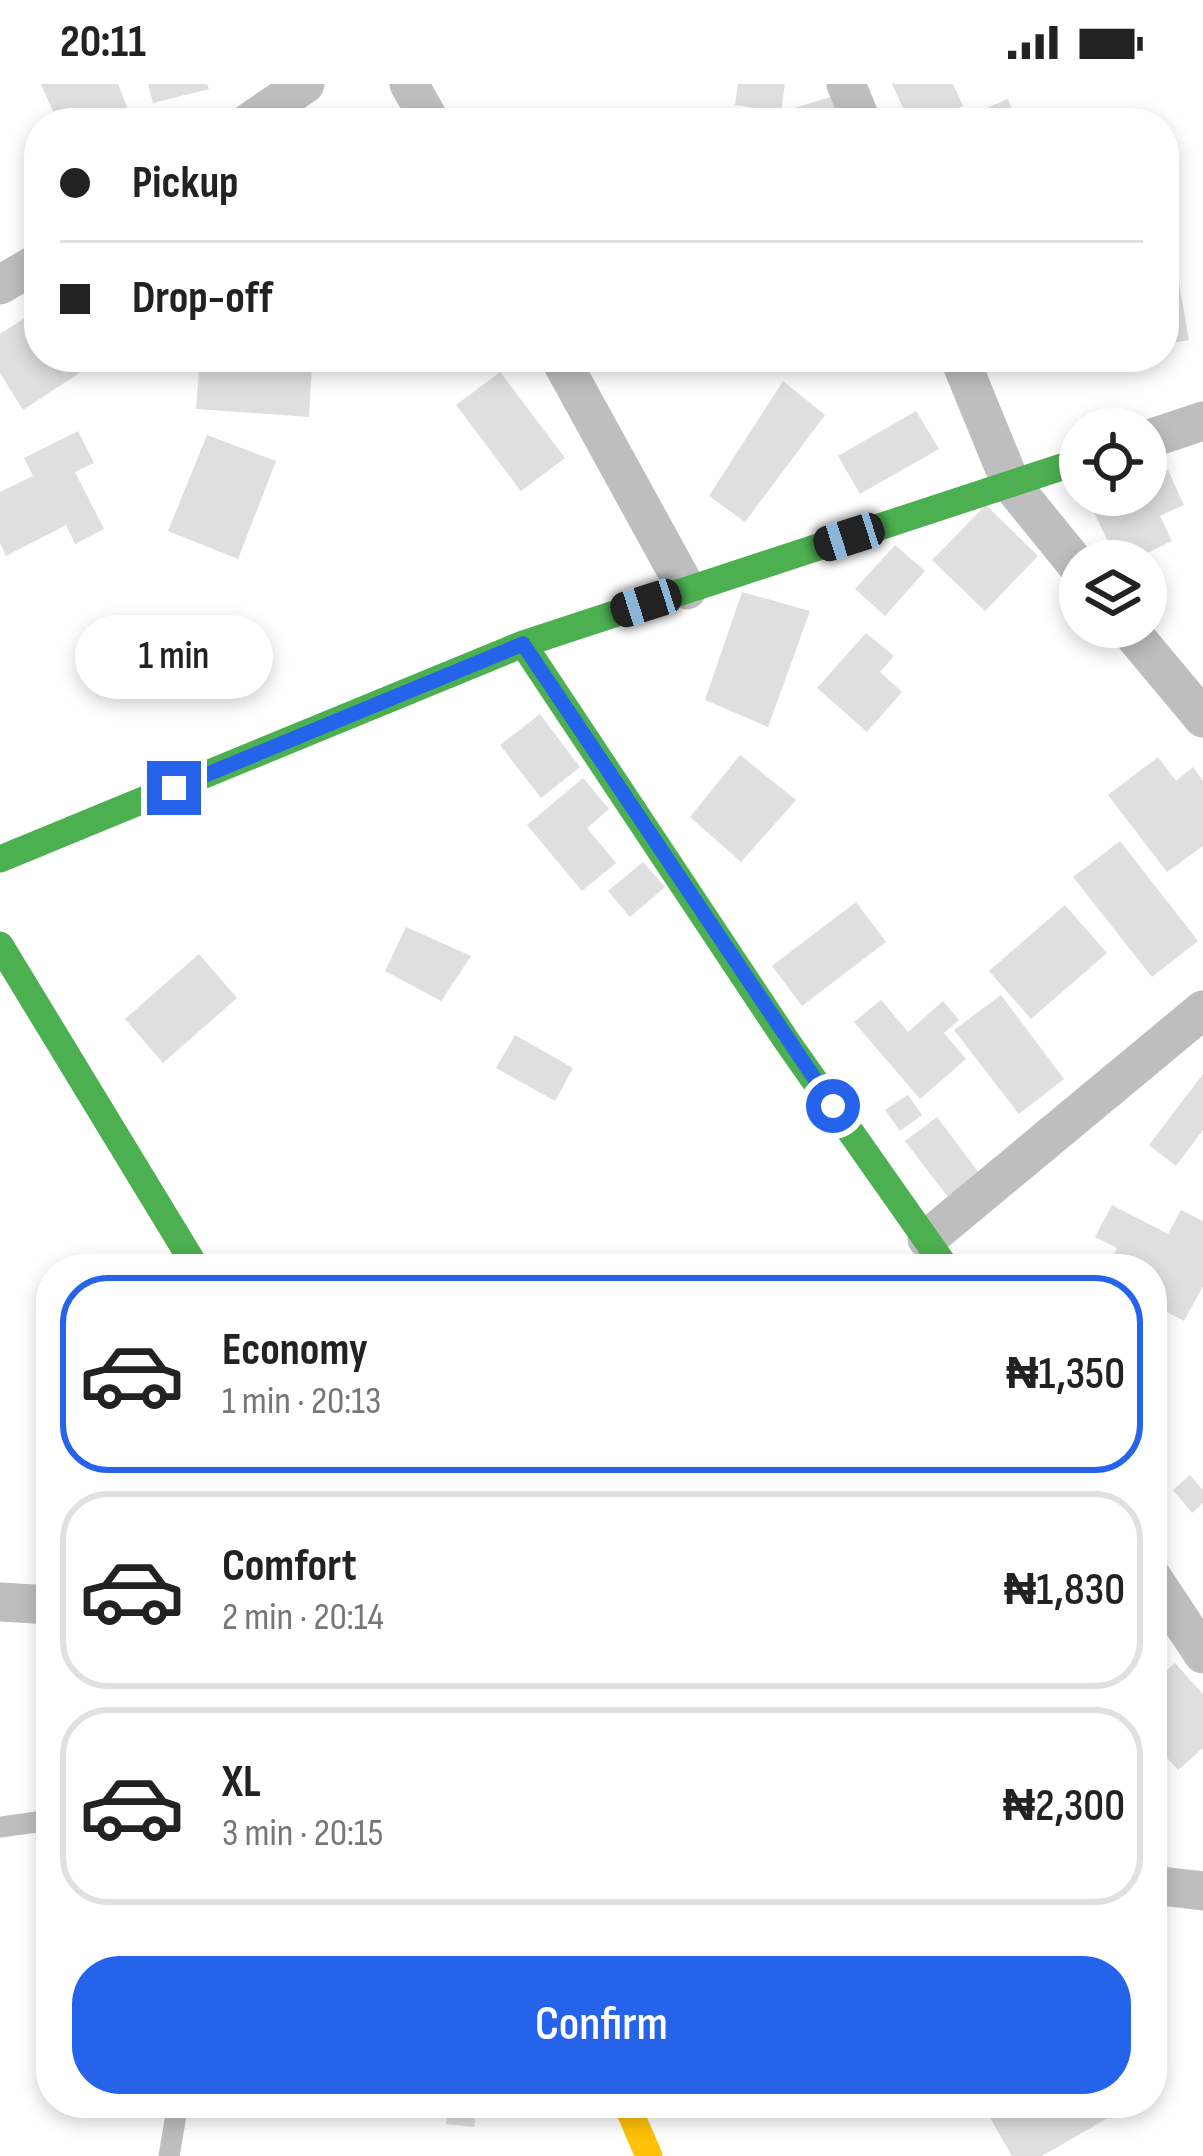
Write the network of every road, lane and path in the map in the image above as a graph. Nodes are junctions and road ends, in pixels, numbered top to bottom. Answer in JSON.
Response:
{"nodes":[{"id":1,"x":305,"y":84,"type":"edge"},
{"id":2,"x":270,"y":108,"type":"edge"},
{"id":3,"x":567,"y":372,"type":"edge"},
{"id":4,"x":965,"y":372,"type":"edge"},
{"id":5,"x":1203,"y":421,"type":"edge"},
{"id":6,"x":1167,"y":433,"type":"edge"},
{"id":7,"x":1059,"y":468,"type":"edge"},
{"id":8,"x":1012,"y":484,"type":"junction"},
{"id":9,"x":1059,"y":543,"type":"edge"},
{"id":10,"x":687,"y":590,"type":"junction"},
{"id":11,"x":523,"y":644,"type":"junction"},
{"id":12,"x":1145,"y":648,"type":"edge"},
{"id":13,"x":1203,"y":718,"type":"edge"},
{"id":14,"x":0,"y":860,"type":"edge"},
{"id":15,"x":0,"y":945,"type":"edge"},
{"id":16,"x":1203,"y":1010,"type":"edge"},
{"id":17,"x":187,"y":1254,"type":"edge"},
{"id":18,"x":937,"y":1254,"type":"edge"},
{"id":19,"x":1167,"y":1600,"type":"edge"},
{"id":20,"x":0,"y":1602,"type":"edge"},
{"id":21,"x":36,"y":1604,"type":"edge"},
{"id":22,"x":1203,"y":1654,"type":"edge"},
{"id":23,"x":36,"y":1822,"type":"edge"},
{"id":24,"x":0,"y":1827,"type":"edge"},
{"id":25,"x":1167,"y":1887,"type":"edge"},
{"id":26,"x":1203,"y":1891,"type":"edge"},
{"id":27,"x":175,"y":2118,"type":"edge"},
{"id":28,"x":633,"y":2118,"type":"edge"},
{"id":29,"x":169,"y":2156,"type":"edge"},
{"id":30,"x":649,"y":2156,"type":"edge"}],
"edges":[{"from":1,"to":2,"type":"street"},
{"from":3,"to":10,"type":"street"},
{"from":4,"to":8,"type":"street"},
{"from":5,"to":6,"type":"street"},
{"from":7,"to":8,"type":"street"},
{"from":8,"to":9,"type":"street"},
{"from":8,"to":10,"type":"street"},
{"from":10,"to":11,"type":"street"},
{"from":11,"to":14,"type":"street"},
{"from":11,"to":18,"type":"street"},
{"from":12,"to":13,"type":"street"},
{"from":15,"to":17,"type":"street"},
{"from":16,"to":18,"type":"street"},
{"from":19,"to":22,"type":"street"},
{"from":20,"to":21,"type":"street"},
{"from":23,"to":24,"type":"lane"},
{"from":25,"to":26,"type":"street"},
{"from":27,"to":29,"type":"lane"},
{"from":28,"to":30,"type":"street"}]}
